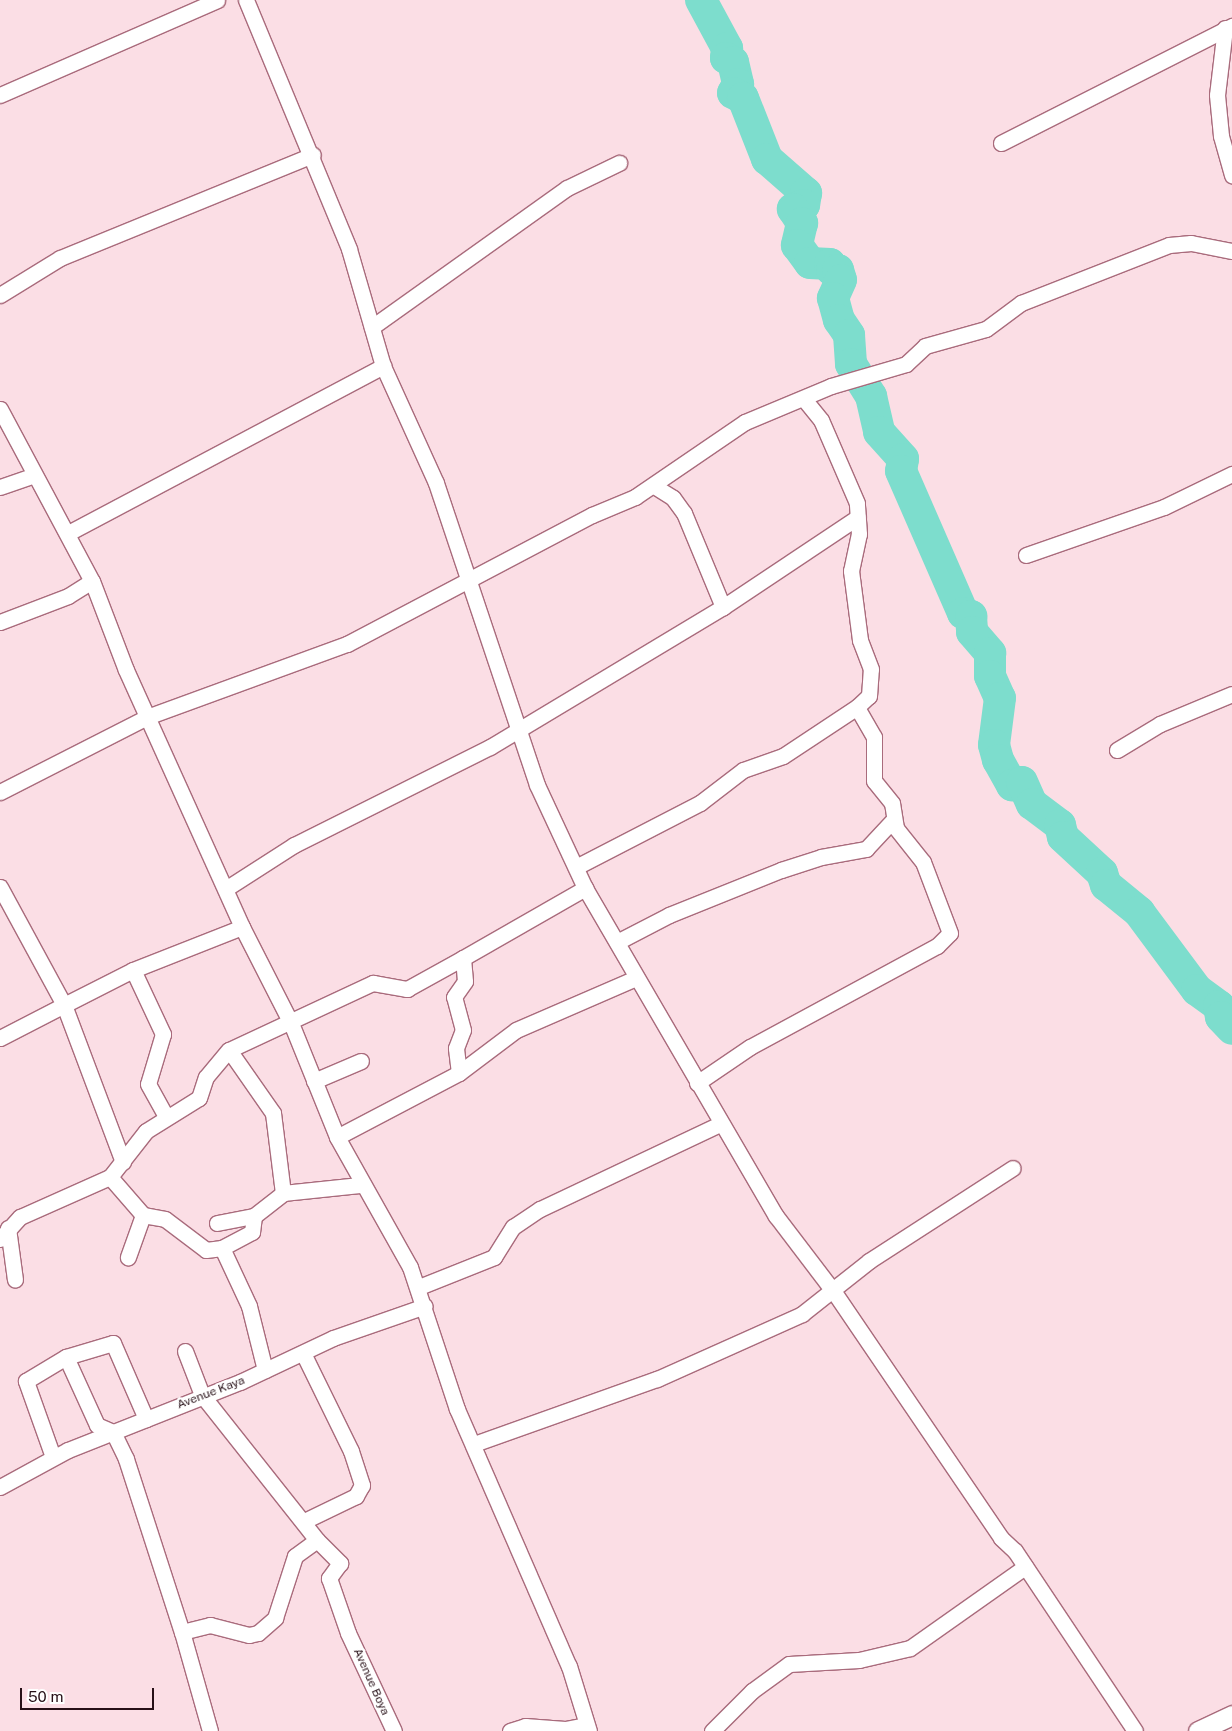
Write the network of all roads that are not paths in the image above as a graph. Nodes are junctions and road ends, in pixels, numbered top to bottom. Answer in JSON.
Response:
{"nodes":[{"id":1,"x":217,"y":0,"type":"edge"},
{"id":2,"x":246,"y":0,"type":"edge"},
{"id":3,"x":1229,"y":27,"type":"edge"},
{"id":4,"x":0,"y":94,"type":"edge"},
{"id":5,"x":1001,"y":144,"type":"dead end"},
{"id":6,"x":312,"y":155,"type":"junction"},
{"id":7,"x":620,"y":163,"type":"dead end"},
{"id":8,"x":1232,"y":175,"type":"edge"},
{"id":9,"x":1232,"y":252,"type":"edge"},
{"id":10,"x":0,"y":295,"type":"edge"},
{"id":11,"x":372,"y":327,"type":"junction"},
{"id":12,"x":383,"y":366,"type":"junction"},
{"id":13,"x":803,"y":398,"type":"junction"},
{"id":14,"x":0,"y":409,"type":"edge"},
{"id":15,"x":1232,"y":474,"type":"edge"},
{"id":16,"x":34,"y":475,"type":"junction"},
{"id":17,"x":654,"y":486,"type":"junction"},
{"id":18,"x":0,"y":487,"type":"edge"},
{"id":19,"x":858,"y":517,"type":"junction"},
{"id":20,"x":68,"y":533,"type":"junction"},
{"id":21,"x":1026,"y":555,"type":"dead end"},
{"id":22,"x":465,"y":580,"type":"junction"},
{"id":23,"x":92,"y":581,"type":"junction"},
{"id":24,"x":722,"y":607,"type":"junction"},
{"id":25,"x":0,"y":622,"type":"edge"},
{"id":26,"x":1232,"y":694,"type":"edge"},
{"id":27,"x":857,"y":707,"type":"junction"},
{"id":28,"x":147,"y":717,"type":"junction"},
{"id":29,"x":516,"y":730,"type":"junction"},
{"id":30,"x":1117,"y":750,"type":"dead end"},
{"id":31,"x":0,"y":792,"type":"edge"},
{"id":32,"x":893,"y":820,"type":"junction"},
{"id":33,"x":576,"y":867,"type":"junction"},
{"id":34,"x":0,"y":887,"type":"edge"},
{"id":35,"x":227,"y":888,"type":"junction"},
{"id":36,"x":585,"y":888,"type":"junction"},
{"id":37,"x":242,"y":927,"type":"junction"},
{"id":38,"x":617,"y":942,"type":"junction"},
{"id":39,"x":463,"y":958,"type":"junction"},
{"id":40,"x":133,"y":970,"type":"junction"},
{"id":41,"x":636,"y":978,"type":"junction"},
{"id":42,"x":64,"y":1004,"type":"junction"},
{"id":43,"x":291,"y":1023,"type":"junction"},
{"id":44,"x":0,"y":1038,"type":"edge"},
{"id":45,"x":229,"y":1050,"type":"junction"},
{"id":46,"x":362,"y":1061,"type":"dead end"},
{"id":47,"x":459,"y":1073,"type":"junction"},
{"id":48,"x":314,"y":1081,"type":"junction"},
{"id":49,"x":697,"y":1083,"type":"junction"},
{"id":50,"x":166,"y":1116,"type":"junction"},
{"id":51,"x":720,"y":1124,"type":"junction"},
{"id":52,"x":337,"y":1137,"type":"junction"},
{"id":53,"x":123,"y":1162,"type":"junction"},
{"id":54,"x":1013,"y":1168,"type":"dead end"},
{"id":55,"x":110,"y":1177,"type":"junction"},
{"id":56,"x":360,"y":1185,"type":"junction"},
{"id":57,"x":283,"y":1193,"type":"junction"},
{"id":58,"x":143,"y":1215,"type":"junction"},
{"id":59,"x":254,"y":1216,"type":"junction"},
{"id":60,"x":217,"y":1223,"type":"dead end"},
{"id":61,"x":4,"y":1234,"type":"edge"},
{"id":62,"x":222,"y":1248,"type":"junction"},
{"id":63,"x":128,"y":1257,"type":"dead end"},
{"id":64,"x":15,"y":1280,"type":"dead end"},
{"id":65,"x":418,"y":1287,"type":"junction"},
{"id":66,"x":834,"y":1292,"type":"junction"},
{"id":67,"x":425,"y":1306,"type":"junction"},
{"id":68,"x":185,"y":1351,"type":"dead end"},
{"id":69,"x":303,"y":1353,"type":"junction"},
{"id":70,"x":66,"y":1357,"type":"junction"},
{"id":71,"x":265,"y":1370,"type":"junction"},
{"id":72,"x":202,"y":1395,"type":"junction"},
{"id":73,"x":146,"y":1419,"type":"junction"},
{"id":74,"x":130,"y":1425,"type":"junction"},
{"id":75,"x":113,"y":1432,"type":"junction"},
{"id":76,"x":474,"y":1444,"type":"junction"},
{"id":77,"x":53,"y":1457,"type":"junction"},
{"id":78,"x":126,"y":1458,"type":"junction"},
{"id":79,"x":0,"y":1487,"type":"edge"},
{"id":80,"x":304,"y":1521,"type":"junction"},
{"id":81,"x":317,"y":1540,"type":"junction"},
{"id":82,"x":1025,"y":1567,"type":"junction"},
{"id":83,"x":182,"y":1632,"type":"junction"},
{"id":84,"x":1232,"y":1715,"type":"edge"},
{"id":85,"x":587,"y":1728,"type":"edge"},
{"id":86,"x":210,"y":1731,"type":"edge"},
{"id":87,"x":394,"y":1731,"type":"edge"},
{"id":88,"x":510,"y":1731,"type":"edge"},
{"id":89,"x":712,"y":1731,"type":"edge"},
{"id":90,"x":1135,"y":1731,"type":"edge"},
{"id":91,"x":1198,"y":1731,"type":"edge"}],
"edges":[{"from":1,"to":4,"type":"street"},
{"from":2,"to":6,"type":"street"},
{"from":3,"to":5,"type":"street"},
{"from":3,"to":8,"type":"street"},
{"from":6,"to":10,"type":"street"},
{"from":6,"to":11,"type":"street"},
{"from":7,"to":11,"type":"street"},
{"from":9,"to":13,"type":"street"},
{"from":11,"to":12,"type":"street"},
{"from":12,"to":20,"type":"street"},
{"from":12,"to":22,"type":"street"},
{"from":13,"to":17,"type":"street"},
{"from":13,"to":19,"type":"street"},
{"from":14,"to":16,"type":"street"},
{"from":15,"to":21,"type":"street"},
{"from":16,"to":18,"type":"street"},
{"from":16,"to":20,"type":"street"},
{"from":17,"to":22,"type":"street"},
{"from":17,"to":24,"type":"street"},
{"from":19,"to":24,"type":"street"},
{"from":19,"to":27,"type":"street"},
{"from":20,"to":23,"type":"street"},
{"from":22,"to":28,"type":"street"},
{"from":22,"to":29,"type":"street"},
{"from":23,"to":25,"type":"street"},
{"from":23,"to":28,"type":"street"},
{"from":24,"to":29,"type":"street"},
{"from":26,"to":30,"type":"street"},
{"from":27,"to":32,"type":"street"},
{"from":27,"to":33,"type":"street"},
{"from":28,"to":31,"type":"street"},
{"from":28,"to":35,"type":"street"},
{"from":29,"to":33,"type":"street"},
{"from":29,"to":35,"type":"street"},
{"from":32,"to":38,"type":"street"},
{"from":32,"to":49,"type":"street"},
{"from":33,"to":36,"type":"street"},
{"from":34,"to":42,"type":"street"},
{"from":35,"to":37,"type":"street"},
{"from":36,"to":38,"type":"street"},
{"from":36,"to":39,"type":"street"},
{"from":37,"to":40,"type":"street"},
{"from":37,"to":43,"type":"street"},
{"from":38,"to":41,"type":"street"},
{"from":39,"to":43,"type":"street"},
{"from":39,"to":47,"type":"street"},
{"from":40,"to":42,"type":"street"},
{"from":40,"to":50,"type":"street"},
{"from":41,"to":47,"type":"street"},
{"from":41,"to":49,"type":"street"},
{"from":42,"to":44,"type":"street"},
{"from":42,"to":53,"type":"street"},
{"from":43,"to":45,"type":"street"},
{"from":43,"to":48,"type":"street"},
{"from":45,"to":50,"type":"street"},
{"from":45,"to":57,"type":"street"},
{"from":46,"to":48,"type":"street"},
{"from":47,"to":52,"type":"street"},
{"from":48,"to":52,"type":"street"},
{"from":49,"to":51,"type":"street"},
{"from":50,"to":53,"type":"street"},
{"from":51,"to":65,"type":"street"},
{"from":51,"to":66,"type":"street"},
{"from":52,"to":56,"type":"street"},
{"from":53,"to":55,"type":"street"},
{"from":54,"to":66,"type":"street"},
{"from":55,"to":58,"type":"street"},
{"from":55,"to":61,"type":"street"},
{"from":56,"to":57,"type":"street"},
{"from":56,"to":65,"type":"street"},
{"from":57,"to":59,"type":"street"},
{"from":58,"to":62,"type":"street"},
{"from":58,"to":63,"type":"street"},
{"from":59,"to":60,"type":"street"},
{"from":59,"to":62,"type":"street"},
{"from":61,"to":64,"type":"street"},
{"from":62,"to":71,"type":"street"},
{"from":65,"to":67,"type":"street"},
{"from":66,"to":76,"type":"street"},
{"from":66,"to":82,"type":"street"},
{"from":67,"to":69,"type":"street","name":"Avenue Kaya"},
{"from":67,"to":76,"type":"street"},
{"from":68,"to":72,"type":"street"},
{"from":69,"to":71,"type":"street","name":"Avenue Kaya"},
{"from":69,"to":80,"type":"street"},
{"from":70,"to":73,"type":"street"},
{"from":70,"to":75,"type":"street"},
{"from":70,"to":77,"type":"street"},
{"from":71,"to":72,"type":"street","name":"Avenue Kaya"},
{"from":72,"to":73,"type":"street","name":"Avenue Kaya"},
{"from":72,"to":80,"type":"street"},
{"from":73,"to":74,"type":"street","name":"Avenue Kaya"},
{"from":74,"to":75,"type":"street","name":"Avenue Kaya"},
{"from":74,"to":78,"type":"street"},
{"from":75,"to":77,"type":"street","name":"Avenue Kaya"},
{"from":75,"to":78,"type":"street"},
{"from":76,"to":85,"type":"street"},
{"from":77,"to":79,"type":"street","name":"Avenue Kaya"},
{"from":78,"to":83,"type":"street"},
{"from":80,"to":81,"type":"street"},
{"from":81,"to":83,"type":"street"},
{"from":81,"to":87,"type":"street","name":"Avenue Boya"},
{"from":82,"to":89,"type":"street"},
{"from":82,"to":90,"type":"street"},
{"from":83,"to":86,"type":"street"},
{"from":84,"to":91,"type":"street"},
{"from":85,"to":88,"type":"street"}]}
